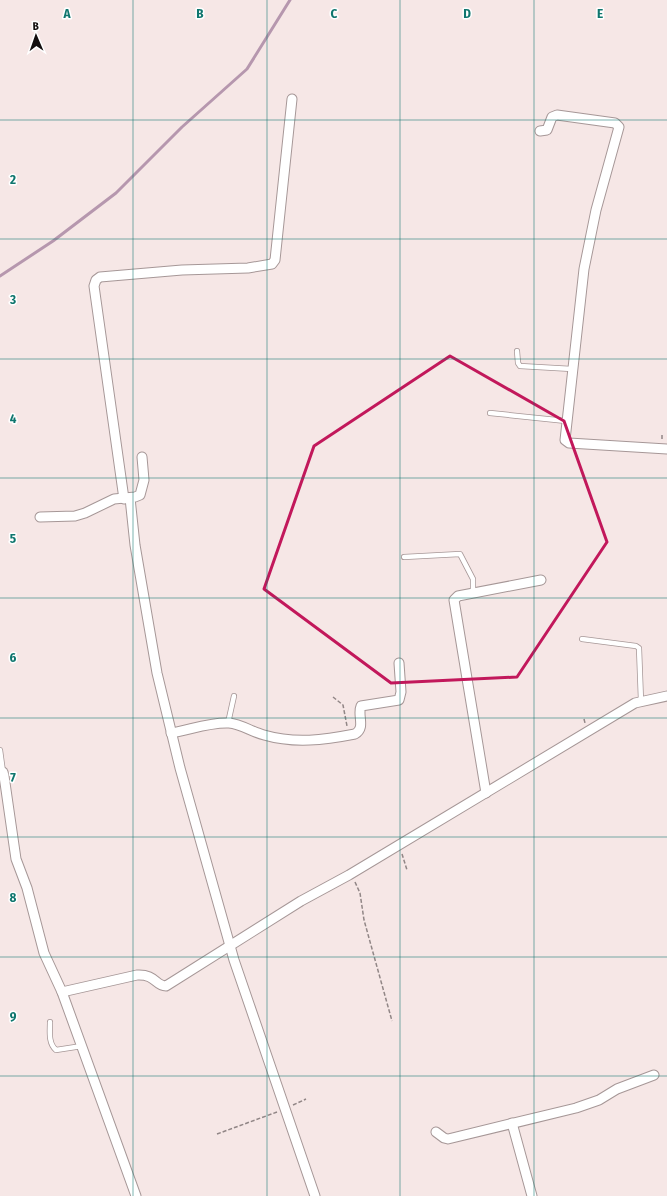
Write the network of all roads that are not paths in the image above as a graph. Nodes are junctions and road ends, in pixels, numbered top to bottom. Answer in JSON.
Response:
{"nodes":[{"id":1,"x":292,"y":99,"type":"dead end"},
{"id":2,"x":540,"y":131,"type":"dead end"},
{"id":3,"x":517,"y":351,"type":"dead end"},
{"id":4,"x":572,"y":369,"type":"junction"},
{"id":5,"x":490,"y":413,"type":"dead end"},
{"id":6,"x":566,"y":421,"type":"junction"},
{"id":7,"x":667,"y":449,"type":"edge"},
{"id":8,"x":142,"y":457,"type":"dead end"},
{"id":9,"x":127,"y":498,"type":"junction"},
{"id":10,"x":40,"y":517,"type":"dead end"},
{"id":11,"x":404,"y":557,"type":"dead end"},
{"id":12,"x":541,"y":580,"type":"dead end"},
{"id":13,"x":473,"y":594,"type":"junction"},
{"id":14,"x":582,"y":639,"type":"dead end"},
{"id":15,"x":399,"y":663,"type":"dead end"},
{"id":16,"x":234,"y":696,"type":"dead end"},
{"id":17,"x":667,"y":696,"type":"edge"},
{"id":18,"x":641,"y":701,"type":"junction"},
{"id":19,"x":228,"y":723,"type":"junction"},
{"id":20,"x":171,"y":733,"type":"junction"},
{"id":21,"x":0,"y":750,"type":"edge"},
{"id":22,"x":1,"y":771,"type":"edge"},
{"id":23,"x":486,"y":793,"type":"junction"},
{"id":24,"x":231,"y":948,"type":"junction"},
{"id":25,"x":62,"y":992,"type":"junction"},
{"id":26,"x":50,"y":1022,"type":"dead end"},
{"id":27,"x":82,"y":1046,"type":"junction"},
{"id":28,"x":654,"y":1075,"type":"dead end"},
{"id":29,"x":512,"y":1123,"type":"junction"},
{"id":30,"x":436,"y":1132,"type":"dead end"},
{"id":31,"x":136,"y":1196,"type":"edge"},
{"id":32,"x":315,"y":1196,"type":"edge"},
{"id":33,"x":532,"y":1196,"type":"edge"}],
"edges":[{"from":1,"to":9,"type":"street"},
{"from":2,"to":4,"type":"street"},
{"from":3,"to":4,"type":"lane"},
{"from":4,"to":6,"type":"street"},
{"from":5,"to":6,"type":"lane"},
{"from":6,"to":7,"type":"street"},
{"from":8,"to":9,"type":"street"},
{"from":9,"to":10,"type":"street"},
{"from":9,"to":20,"type":"street"},
{"from":11,"to":13,"type":"lane"},
{"from":12,"to":13,"type":"street"},
{"from":13,"to":23,"type":"street"},
{"from":14,"to":18,"type":"lane"},
{"from":15,"to":19,"type":"street"},
{"from":16,"to":19,"type":"lane"},
{"from":17,"to":18,"type":"street"},
{"from":18,"to":23,"type":"street"},
{"from":19,"to":20,"type":"street"},
{"from":20,"to":24,"type":"street"},
{"from":21,"to":22,"type":"lane"},
{"from":22,"to":25,"type":"street"},
{"from":23,"to":24,"type":"street"},
{"from":24,"to":25,"type":"street"},
{"from":24,"to":32,"type":"street"},
{"from":25,"to":27,"type":"street"},
{"from":26,"to":27,"type":"lane"},
{"from":27,"to":31,"type":"street"},
{"from":28,"to":29,"type":"street"},
{"from":29,"to":30,"type":"street"},
{"from":29,"to":33,"type":"street"}]}
